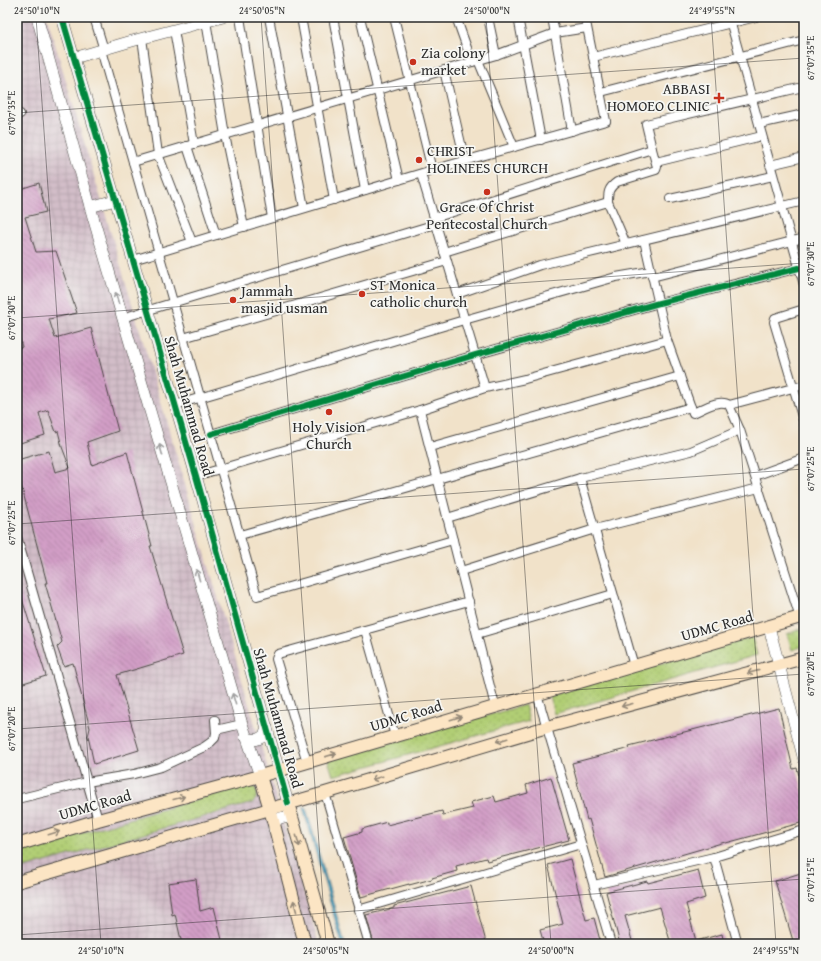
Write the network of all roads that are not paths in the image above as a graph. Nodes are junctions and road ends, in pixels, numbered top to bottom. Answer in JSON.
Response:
{"nodes":[{"id":1,"x":37,"y":17,"type":"edge"},
{"id":2,"x":62,"y":17,"type":"edge"},
{"id":3,"x":94,"y":17,"type":"edge"},
{"id":4,"x":223,"y":17,"type":"edge"},
{"id":5,"x":240,"y":17,"type":"edge"},
{"id":6,"x":269,"y":17,"type":"edge"},
{"id":7,"x":301,"y":17,"type":"edge"},
{"id":8,"x":333,"y":17,"type":"edge"},
{"id":9,"x":360,"y":17,"type":"edge"},
{"id":10,"x":394,"y":17,"type":"edge"},
{"id":11,"x":456,"y":17,"type":"edge"},
{"id":12,"x":488,"y":17,"type":"edge"},
{"id":13,"x":518,"y":17,"type":"edge"},
{"id":14,"x":552,"y":17,"type":"edge"},
{"id":15,"x":756,"y":17,"type":"edge"},
{"id":16,"x":588,"y":18,"type":"edge"},
{"id":17,"x":730,"y":20,"type":"edge"},
{"id":18,"x":206,"y":21,"type":"junction"},
{"id":19,"x":587,"y":28,"type":"junction"},
{"id":20,"x":174,"y":30,"type":"junction"},
{"id":21,"x":555,"y":33,"type":"junction"},
{"id":22,"x":142,"y":38,"type":"junction"},
{"id":23,"x":804,"y":40,"type":"edge"},
{"id":24,"x":523,"y":44,"type":"junction"},
{"id":25,"x":102,"y":50,"type":"junction"},
{"id":26,"x":496,"y":55,"type":"junction"},
{"id":27,"x":740,"y":56,"type":"junction"},
{"id":28,"x":593,"y":57,"type":"junction"},
{"id":29,"x":74,"y":58,"type":"junction"},
{"id":30,"x":475,"y":61,"type":"junction"},
{"id":31,"x":444,"y":70,"type":"junction"},
{"id":32,"x":410,"y":80,"type":"junction"},
{"id":33,"x":377,"y":89,"type":"junction"},
{"id":34,"x":601,"y":92,"type":"junction"},
{"id":35,"x":804,"y":94,"type":"edge"},
{"id":36,"x":349,"y":98,"type":"junction"},
{"id":37,"x":752,"y":98,"type":"junction"},
{"id":38,"x":317,"y":107,"type":"junction"},
{"id":39,"x":804,"y":114,"type":"edge"},
{"id":40,"x":287,"y":115,"type":"junction"},
{"id":41,"x":256,"y":124,"type":"junction"},
{"id":42,"x":759,"y":124,"type":"junction"},
{"id":43,"x":572,"y":131,"type":"junction"},
{"id":44,"x":224,"y":135,"type":"junction"},
{"id":45,"x":762,"y":136,"type":"junction"},
{"id":46,"x":541,"y":140,"type":"junction"},
{"id":47,"x":190,"y":145,"type":"junction"},
{"id":48,"x":514,"y":147,"type":"junction"},
{"id":49,"x":652,"y":149,"type":"junction"},
{"id":50,"x":158,"y":154,"type":"junction"},
{"id":51,"x":804,"y":157,"type":"edge"},
{"id":52,"x":466,"y":161,"type":"junction"},
{"id":53,"x":133,"y":162,"type":"junction"},
{"id":54,"x":656,"y":162,"type":"junction"},
{"id":55,"x":770,"y":165,"type":"junction"},
{"id":56,"x":432,"y":170,"type":"junction"},
{"id":57,"x":422,"y":174,"type":"junction"},
{"id":58,"x":773,"y":176,"type":"junction"},
{"id":59,"x":399,"y":180,"type":"junction"},
{"id":60,"x":365,"y":190,"type":"junction"},
{"id":61,"x":670,"y":199,"type":"dead end"},
{"id":62,"x":115,"y":200,"type":"junction"},
{"id":63,"x":334,"y":200,"type":"junction"},
{"id":64,"x":804,"y":201,"type":"edge"},
{"id":65,"x":608,"y":202,"type":"junction"},
{"id":66,"x":782,"y":206,"type":"junction"},
{"id":67,"x":90,"y":207,"type":"junction"},
{"id":68,"x":304,"y":208,"type":"junction"},
{"id":69,"x":272,"y":218,"type":"junction"},
{"id":70,"x":435,"y":221,"type":"junction"},
{"id":71,"x":244,"y":227,"type":"junction"},
{"id":72,"x":216,"y":235,"type":"junction"},
{"id":73,"x":804,"y":238,"type":"edge"},
{"id":74,"x":644,"y":240,"type":"junction"},
{"id":75,"x":792,"y":241,"type":"junction"},
{"id":76,"x":192,"y":242,"type":"junction"},
{"id":77,"x":626,"y":244,"type":"junction"},
{"id":78,"x":159,"y":252,"type":"junction"},
{"id":79,"x":444,"y":252,"type":"junction"},
{"id":80,"x":133,"y":260,"type":"junction"},
{"id":81,"x":447,"y":261,"type":"junction"},
{"id":82,"x":801,"y":272,"type":"edge"},
{"id":83,"x":652,"y":274,"type":"junction"},
{"id":84,"x":804,"y":285,"type":"edge"},
{"id":85,"x":457,"y":294,"type":"junction"},
{"id":86,"x":173,"y":302,"type":"junction"},
{"id":87,"x":658,"y":304,"type":"junction"},
{"id":88,"x":804,"y":309,"type":"edge"},
{"id":89,"x":147,"y":310,"type":"junction"},
{"id":90,"x":122,"y":318,"type":"junction"},
{"id":91,"x":464,"y":320,"type":"junction"},
{"id":92,"x":184,"y":338,"type":"junction"},
{"id":93,"x":667,"y":340,"type":"junction"},
{"id":94,"x":475,"y":355,"type":"junction"},
{"id":95,"x":680,"y":376,"type":"junction"},
{"id":96,"x":804,"y":385,"type":"edge"},
{"id":97,"x":485,"y":388,"type":"junction"},
{"id":98,"x":794,"y":388,"type":"junction"},
{"id":99,"x":200,"y":397,"type":"junction"},
{"id":100,"x":175,"y":405,"type":"junction"},
{"id":101,"x":729,"y":405,"type":"junction"},
{"id":102,"x":691,"y":407,"type":"junction"},
{"id":103,"x":420,"y":410,"type":"junction"},
{"id":104,"x":804,"y":423,"type":"edge"},
{"id":105,"x":740,"y":430,"type":"junction"},
{"id":106,"x":211,"y":434,"type":"junction"},
{"id":107,"x":430,"y":447,"type":"junction"},
{"id":108,"x":804,"y":458,"type":"edge"},
{"id":109,"x":221,"y":470,"type":"junction"},
{"id":110,"x":196,"y":476,"type":"junction"},
{"id":111,"x":755,"y":476,"type":"junction"},
{"id":112,"x":437,"y":478,"type":"junction"},
{"id":113,"x":580,"y":478,"type":"junction"},
{"id":114,"x":759,"y":488,"type":"junction"},
{"id":115,"x":448,"y":518,"type":"junction"},
{"id":116,"x":595,"y":529,"type":"junction"},
{"id":117,"x":240,"y":535,"type":"junction"},
{"id":118,"x":17,"y":537,"type":"edge"},
{"id":119,"x":453,"y":540,"type":"junction"},
{"id":120,"x":461,"y":571,"type":"junction"},
{"id":121,"x":613,"y":594,"type":"junction"},
{"id":122,"x":468,"y":601,"type":"junction"},
{"id":123,"x":802,"y":617,"type":"edge"},
{"id":124,"x":769,"y":627,"type":"junction"},
{"id":125,"x":365,"y":630,"type":"junction"},
{"id":126,"x":477,"y":634,"type":"junction"},
{"id":127,"x":804,"y":658,"type":"edge"},
{"id":128,"x":779,"y":665,"type":"junction"},
{"id":129,"x":634,"y":666,"type":"junction"},
{"id":130,"x":537,"y":694,"type":"junction"},
{"id":131,"x":495,"y":706,"type":"junction"},
{"id":132,"x":214,"y":720,"type":"dead end"},
{"id":133,"x":242,"y":724,"type":"junction"},
{"id":134,"x":547,"y":727,"type":"junction"},
{"id":135,"x":267,"y":728,"type":"junction"},
{"id":136,"x":216,"y":730,"type":"junction"},
{"id":137,"x":800,"y":730,"type":"edge"},
{"id":138,"x":245,"y":736,"type":"junction"},
{"id":139,"x":395,"y":736,"type":"junction"},
{"id":140,"x":804,"y":760,"type":"edge"},
{"id":141,"x":307,"y":762,"type":"junction"},
{"id":142,"x":279,"y":770,"type":"junction"},
{"id":143,"x":260,"y":776,"type":"junction"},
{"id":144,"x":87,"y":782,"type":"junction"},
{"id":145,"x":325,"y":793,"type":"junction"},
{"id":146,"x":17,"y":799,"type":"edge"},
{"id":147,"x":288,"y":803,"type":"junction"},
{"id":148,"x":270,"y":808,"type":"junction"},
{"id":149,"x":98,"y":820,"type":"junction"},
{"id":150,"x":293,"y":821,"type":"junction"},
{"id":151,"x":274,"y":829,"type":"junction"},
{"id":152,"x":804,"y":830,"type":"edge"},
{"id":153,"x":581,"y":844,"type":"junction"},
{"id":154,"x":17,"y":845,"type":"edge"},
{"id":155,"x":714,"y":857,"type":"junction"},
{"id":156,"x":17,"y":882,"type":"edge"},
{"id":157,"x":594,"y":885,"type":"junction"},
{"id":158,"x":358,"y":910,"type":"junction"},
{"id":159,"x":306,"y":944,"type":"edge"},
{"id":160,"x":328,"y":944,"type":"edge"},
{"id":161,"x":369,"y":944,"type":"edge"},
{"id":162,"x":611,"y":944,"type":"edge"},
{"id":163,"x":738,"y":944,"type":"edge"}],
"edges":[{"from":1,"to":67,"type":"street"},
{"from":2,"to":29,"type":"street","name":"Shah Muhammad Road"},
{"from":3,"to":25,"type":"street"},
{"from":4,"to":18,"type":"street"},
{"from":5,"to":41,"type":"street"},
{"from":6,"to":40,"type":"street"},
{"from":7,"to":38,"type":"street"},
{"from":8,"to":36,"type":"street"},
{"from":9,"to":33,"type":"street"},
{"from":10,"to":32,"type":"street"},
{"from":11,"to":30,"type":"street"},
{"from":12,"to":26,"type":"street"},
{"from":13,"to":24,"type":"street"},
{"from":14,"to":21,"type":"street"},
{"from":15,"to":17,"type":"street"},
{"from":16,"to":19,"type":"street"},
{"from":17,"to":27,"type":"street"},
{"from":17,"to":28,"type":"street"},
{"from":18,"to":20,"type":"street"},
{"from":18,"to":44,"type":"street"},
{"from":19,"to":21,"type":"street"},
{"from":19,"to":28,"type":"street"},
{"from":20,"to":22,"type":"street"},
{"from":20,"to":47,"type":"street"},
{"from":21,"to":24,"type":"street"},
{"from":21,"to":43,"type":"street"},
{"from":22,"to":25,"type":"street"},
{"from":22,"to":50,"type":"street"},
{"from":23,"to":27,"type":"street"},
{"from":24,"to":26,"type":"street"},
{"from":24,"to":46,"type":"street"},
{"from":25,"to":29,"type":"street"},
{"from":25,"to":53,"type":"street"},
{"from":26,"to":30,"type":"street"},
{"from":27,"to":34,"type":"street"},
{"from":27,"to":37,"type":"street"},
{"from":28,"to":34,"type":"street"},
{"from":29,"to":62,"type":"street","name":"Shah Muhammad Road"},
{"from":30,"to":31,"type":"street"},
{"from":30,"to":48,"type":"street"},
{"from":31,"to":32,"type":"street"},
{"from":31,"to":52,"type":"street"},
{"from":32,"to":33,"type":"street"},
{"from":32,"to":56,"type":"street"},
{"from":33,"to":36,"type":"street"},
{"from":33,"to":59,"type":"street"},
{"from":34,"to":43,"type":"street"},
{"from":35,"to":37,"type":"street"},
{"from":36,"to":38,"type":"street"},
{"from":36,"to":60,"type":"street"},
{"from":37,"to":42,"type":"street"},
{"from":37,"to":49,"type":"street"},
{"from":38,"to":40,"type":"street"},
{"from":38,"to":63,"type":"street"},
{"from":39,"to":42,"type":"street"},
{"from":40,"to":41,"type":"street"},
{"from":40,"to":68,"type":"street"},
{"from":41,"to":44,"type":"street"},
{"from":41,"to":69,"type":"street"},
{"from":42,"to":45,"type":"street"},
{"from":43,"to":46,"type":"street"},
{"from":44,"to":47,"type":"street"},
{"from":44,"to":71,"type":"street"},
{"from":45,"to":54,"type":"street"},
{"from":45,"to":55,"type":"street"},
{"from":46,"to":48,"type":"street"},
{"from":47,"to":50,"type":"street"},
{"from":47,"to":72,"type":"street"},
{"from":48,"to":52,"type":"street"},
{"from":49,"to":54,"type":"street"},
{"from":49,"to":70,"type":"street"},
{"from":50,"to":53,"type":"street"},
{"from":50,"to":76,"type":"street"},
{"from":51,"to":55,"type":"street"},
{"from":52,"to":56,"type":"street"},
{"from":53,"to":78,"type":"street"},
{"from":54,"to":65,"type":"street"},
{"from":55,"to":58,"type":"street"},
{"from":56,"to":57,"type":"street"},
{"from":57,"to":59,"type":"street"},
{"from":57,"to":70,"type":"street"},
{"from":58,"to":61,"type":"street"},
{"from":58,"to":66,"type":"street"},
{"from":59,"to":60,"type":"street"},
{"from":60,"to":63,"type":"street"},
{"from":62,"to":67,"type":"street"},
{"from":62,"to":80,"type":"street","name":"Shah Muhammad Road"},
{"from":63,"to":68,"type":"street"},
{"from":64,"to":66,"type":"street"},
{"from":65,"to":77,"type":"street"},
{"from":65,"to":79,"type":"street"},
{"from":66,"to":74,"type":"street"},
{"from":66,"to":75,"type":"street"},
{"from":90,"to":67,"type":"street","one_way":true},
{"from":68,"to":69,"type":"street"},
{"from":69,"to":71,"type":"street"},
{"from":70,"to":79,"type":"street"},
{"from":70,"to":86,"type":"street"},
{"from":71,"to":72,"type":"street"},
{"from":72,"to":76,"type":"street"},
{"from":73,"to":75,"type":"street"},
{"from":74,"to":77,"type":"street"},
{"from":74,"to":83,"type":"street"},
{"from":75,"to":82,"type":"street"},
{"from":75,"to":83,"type":"street"},
{"from":76,"to":78,"type":"street"},
{"from":77,"to":85,"type":"street"},
{"from":78,"to":80,"type":"street"},
{"from":78,"to":86,"type":"street"},
{"from":79,"to":81,"type":"street"},
{"from":80,"to":89,"type":"street","name":"Shah Muhammad Road"},
{"from":81,"to":85,"type":"street"},
{"from":81,"to":92,"type":"street"},
{"from":82,"to":84,"type":"street"},
{"from":82,"to":87,"type":"street"},
{"from":83,"to":87,"type":"street"},
{"from":83,"to":91,"type":"street"},
{"from":85,"to":91,"type":"street"},
{"from":86,"to":89,"type":"street"},
{"from":86,"to":92,"type":"street"},
{"from":87,"to":93,"type":"street"},
{"from":87,"to":94,"type":"street"},
{"from":88,"to":98,"type":"street"},
{"from":89,"to":90,"type":"street"},
{"from":89,"to":100,"type":"street","name":"Shah Muhammad Road"},
{"from":133,"to":90,"type":"street","one_way":true},
{"from":91,"to":94,"type":"street"},
{"from":91,"to":99,"type":"street"},
{"from":92,"to":99,"type":"street"},
{"from":93,"to":95,"type":"street"},
{"from":93,"to":97,"type":"street"},
{"from":94,"to":97,"type":"street"},
{"from":94,"to":106,"type":"street"},
{"from":95,"to":102,"type":"street"},
{"from":95,"to":107,"type":"street"},
{"from":96,"to":98,"type":"street"},
{"from":97,"to":103,"type":"street"},
{"from":98,"to":101,"type":"street"},
{"from":98,"to":104,"type":"street"},
{"from":99,"to":100,"type":"street"},
{"from":99,"to":106,"type":"street"},
{"from":100,"to":110,"type":"street","name":"Shah Muhammad Road"},
{"from":101,"to":102,"type":"street"},
{"from":101,"to":105,"type":"street"},
{"from":102,"to":112,"type":"street"},
{"from":103,"to":107,"type":"street"},
{"from":103,"to":109,"type":"street"},
{"from":105,"to":111,"type":"street"},
{"from":105,"to":113,"type":"street"},
{"from":106,"to":109,"type":"street"},
{"from":107,"to":112,"type":"street"},
{"from":108,"to":111,"type":"street"},
{"from":109,"to":110,"type":"street"},
{"from":109,"to":117,"type":"street"},
{"from":110,"to":135,"type":"street","name":"Shah Muhammad Road"},
{"from":111,"to":114,"type":"street"},
{"from":112,"to":115,"type":"street"},
{"from":112,"to":117,"type":"street"},
{"from":113,"to":115,"type":"street"},
{"from":113,"to":116,"type":"street"},
{"from":114,"to":116,"type":"street"},
{"from":114,"to":123,"type":"street"},
{"from":115,"to":119,"type":"street"},
{"from":116,"to":120,"type":"street"},
{"from":116,"to":121,"type":"street"},
{"from":117,"to":119,"type":"street"},
{"from":118,"to":144,"type":"street"},
{"from":119,"to":120,"type":"street"},
{"from":120,"to":122,"type":"street"},
{"from":121,"to":126,"type":"street"},
{"from":121,"to":129,"type":"street"},
{"from":122,"to":125,"type":"street"},
{"from":122,"to":126,"type":"street"},
{"from":123,"to":124,"type":"main road","name":"UDMC Road"},
{"from":124,"to":128,"type":"street"},
{"from":124,"to":129,"type":"main road","name":"UDMC Road"},
{"from":125,"to":139,"type":"street"},
{"from":125,"to":141,"type":"street"},
{"from":126,"to":131,"type":"street"},
{"from":127,"to":128,"type":"main road"},
{"from":128,"to":134,"type":"main road","one_way":true},
{"from":128,"to":137,"type":"street"},
{"from":129,"to":130,"type":"main road","name":"UDMC Road"},
{"from":130,"to":131,"type":"main road","name":"UDMC Road"},
{"from":130,"to":134,"type":"street"},
{"from":139,"to":131,"type":"main road","name":"UDMC Road","one_way":true},
{"from":132,"to":136,"type":"street"},
{"from":133,"to":136,"type":"street"},
{"from":133,"to":138,"type":"street"},
{"from":134,"to":145,"type":"main road","one_way":true},
{"from":134,"to":153,"type":"street"},
{"from":135,"to":138,"type":"street"},
{"from":135,"to":142,"type":"street","name":"Shah Muhammad Road"},
{"from":136,"to":144,"type":"street"},
{"from":137,"to":140,"type":"street"},
{"from":138,"to":143,"type":"street"},
{"from":141,"to":139,"type":"main road","name":"UDMC Road","one_way":true},
{"from":141,"to":142,"type":"main road","name":"UDMC Road"},
{"from":142,"to":143,"type":"main road","name":"UDMC Road"},
{"from":142,"to":147,"type":"street","name":"Shah Muhammad Road"},
{"from":143,"to":148,"type":"main road"},
{"from":149,"to":143,"type":"main road","name":"UDMC Road","one_way":true},
{"from":144,"to":146,"type":"street"},
{"from":144,"to":149,"type":"street"},
{"from":145,"to":147,"type":"main road"},
{"from":145,"to":158,"type":"street"},
{"from":147,"to":148,"type":"main road"},
{"from":147,"to":150,"type":"main road","name":"Shah Muhammad Road"},
{"from":148,"to":151,"type":"main road"},
{"from":148,"to":156,"type":"main road"},
{"from":154,"to":149,"type":"main road","name":"UDMC Road","one_way":true},
{"from":150,"to":151,"type":"street"},
{"from":150,"to":160,"type":"main road","name":"Shah Muhammad Road","one_way":true},
{"from":159,"to":151,"type":"main road","one_way":true},
{"from":152,"to":155,"type":"street"},
{"from":153,"to":157,"type":"street"},
{"from":153,"to":158,"type":"street"},
{"from":155,"to":157,"type":"street"},
{"from":155,"to":163,"type":"street"},
{"from":157,"to":162,"type":"street"},
{"from":158,"to":161,"type":"street"}]}
